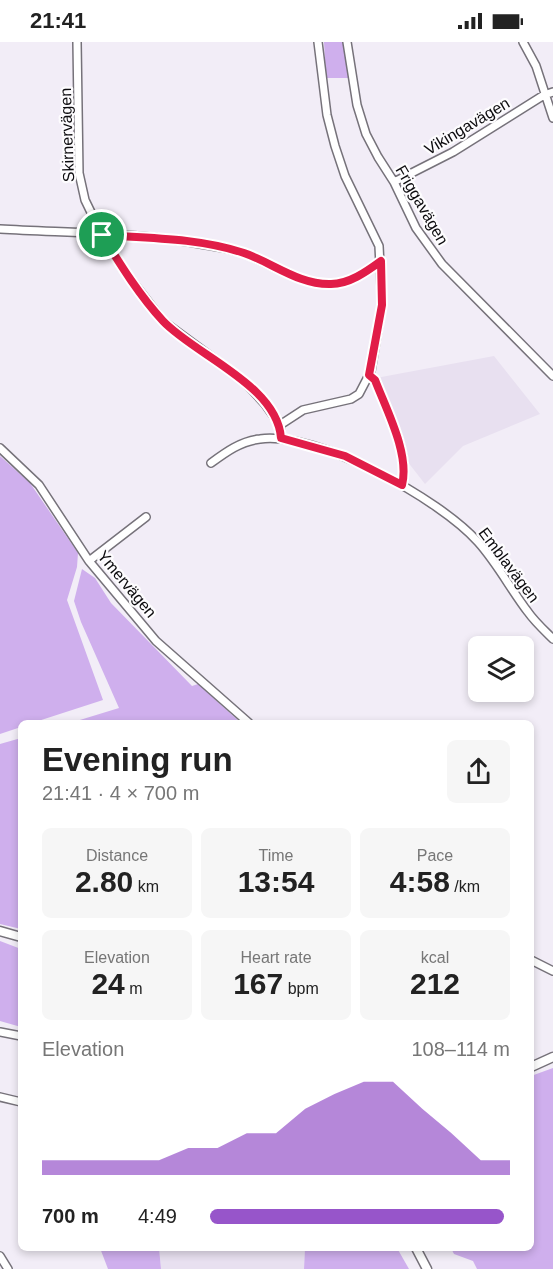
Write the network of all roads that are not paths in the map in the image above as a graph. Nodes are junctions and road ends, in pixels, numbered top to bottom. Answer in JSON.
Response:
{"nodes":[{"id":1,"x":77,"y":42,"type":"edge"},
{"id":2,"x":318,"y":42,"type":"edge"},
{"id":3,"x":347,"y":42,"type":"edge"},
{"id":4,"x":523,"y":42,"type":"edge"},
{"id":5,"x":553,"y":92,"type":"edge"},
{"id":6,"x":544,"y":95,"type":"junction"},
{"id":7,"x":553,"y":118,"type":"edge"},
{"id":8,"x":394,"y":182,"type":"junction"},
{"id":9,"x":0,"y":230,"type":"edge"},
{"id":10,"x":102,"y":235,"type":"junction"},
{"id":11,"x":381,"y":261,"type":"junction"},
{"id":12,"x":369,"y":375,"type":"junction"},
{"id":13,"x":553,"y":376,"type":"edge"},
{"id":14,"x":280,"y":425,"type":"junction"},
{"id":15,"x":281,"y":438,"type":"junction"},
{"id":16,"x":0,"y":448,"type":"edge"},
{"id":17,"x":211,"y":463,"type":"dead end"},
{"id":18,"x":402,"y":485,"type":"junction"},
{"id":19,"x":146,"y":518,"type":"dead end"},
{"id":20,"x":89,"y":561,"type":"junction"},
{"id":21,"x":553,"y":639,"type":"edge"},
{"id":22,"x":246,"y":720,"type":"edge"},
{"id":23,"x":0,"y":931,"type":"edge"},
{"id":24,"x":18,"y":936,"type":"edge"},
{"id":25,"x":534,"y":962,"type":"edge"},
{"id":26,"x":553,"y":971,"type":"edge"},
{"id":27,"x":0,"y":1032,"type":"edge"},
{"id":28,"x":18,"y":1035,"type":"edge"},
{"id":29,"x":553,"y":1057,"type":"edge"},
{"id":30,"x":534,"y":1066,"type":"edge"},
{"id":31,"x":0,"y":1097,"type":"edge"},
{"id":32,"x":18,"y":1101,"type":"edge"},
{"id":33,"x":418,"y":1251,"type":"edge"},
{"id":34,"x":0,"y":1256,"type":"edge"},
{"id":35,"x":8,"y":1269,"type":"edge"},
{"id":36,"x":427,"y":1269,"type":"edge"}],
"edges":[{"from":1,"to":10,"type":"street","name":"Skirnervägen"},
{"from":2,"to":11,"type":"street"},
{"from":3,"to":8,"type":"street","name":"Friggavägen"},
{"from":4,"to":6,"type":"street"},
{"from":5,"to":6,"type":"street","name":"Vikingavägen"},
{"from":6,"to":7,"type":"street"},
{"from":6,"to":8,"type":"street","name":"Vikingavägen"},
{"from":8,"to":13,"type":"street","name":"Friggavägen"},
{"from":9,"to":10,"type":"street"},
{"from":10,"to":11,"type":"street"},
{"from":10,"to":14,"type":"street","name":"Skirnervägen"},
{"from":11,"to":12,"type":"street"},
{"from":12,"to":14,"type":"street"},
{"from":12,"to":18,"type":"street"},
{"from":14,"to":15,"type":"street"},
{"from":15,"to":17,"type":"street","name":"Emblavägen"},
{"from":15,"to":18,"type":"street","name":"Emblavägen"},
{"from":16,"to":20,"type":"street","name":"Ymervägen"},
{"from":18,"to":21,"type":"street","name":"Emblavägen"},
{"from":19,"to":20,"type":"street"},
{"from":20,"to":22,"type":"street","name":"Ymervägen"},
{"from":23,"to":24,"type":"street"},
{"from":25,"to":26,"type":"street"},
{"from":27,"to":28,"type":"street"},
{"from":29,"to":30,"type":"street"},
{"from":31,"to":32,"type":"street"},
{"from":33,"to":36,"type":"street"},
{"from":34,"to":35,"type":"street"}]}
